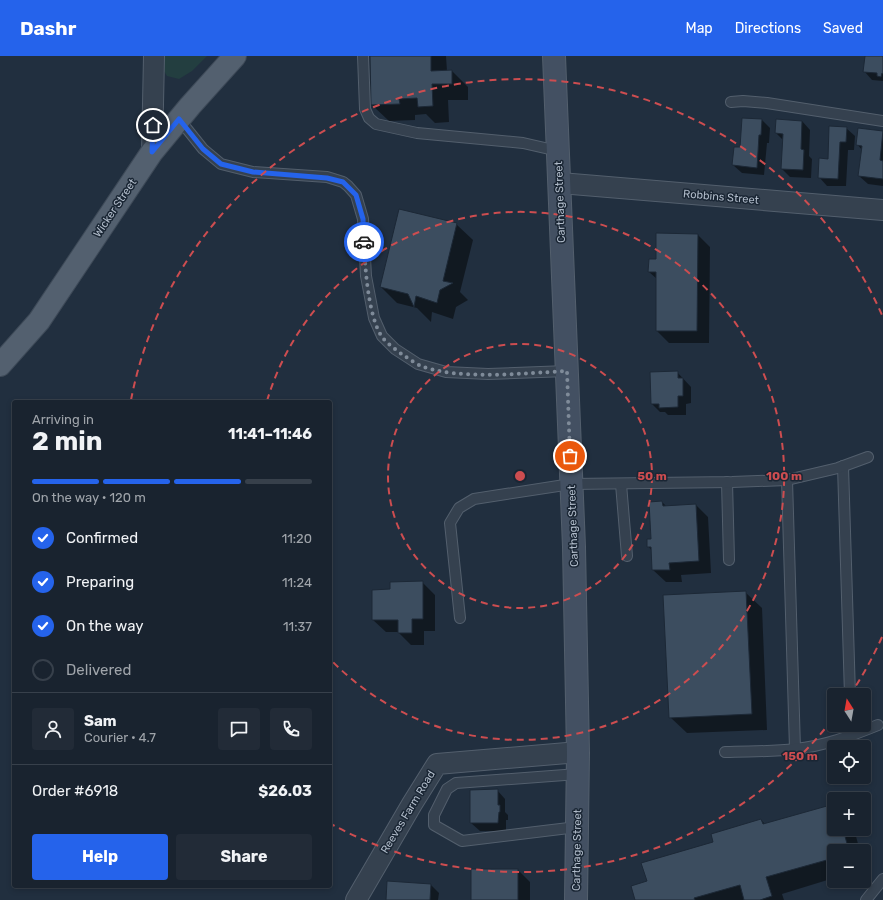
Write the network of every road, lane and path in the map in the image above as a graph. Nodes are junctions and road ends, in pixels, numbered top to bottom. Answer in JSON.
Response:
{"nodes":[{"id":1,"x":154,"y":56,"type":"edge"},
{"id":2,"x":235,"y":56,"type":"edge"},
{"id":3,"x":362,"y":56,"type":"edge"},
{"id":4,"x":554,"y":56,"type":"edge"},
{"id":5,"x":731,"y":102,"type":"dead end"},
{"id":6,"x":179,"y":119,"type":"junction"},
{"id":7,"x":883,"y":121,"type":"edge"},
{"id":8,"x":558,"y":151,"type":"junction"},
{"id":9,"x":152,"y":152,"type":"junction"},
{"id":10,"x":560,"y":184,"type":"junction"},
{"id":11,"x":883,"y":210,"type":"edge"},
{"id":12,"x":0,"y":365,"type":"edge"},
{"id":13,"x":567,"y":371,"type":"junction"},
{"id":14,"x":868,"y":457,"type":"dead end"},
{"id":15,"x":843,"y":466,"type":"junction"},
{"id":16,"x":787,"y":480,"type":"junction"},
{"id":17,"x":727,"y":482,"type":"junction"},
{"id":18,"x":571,"y":484,"type":"junction"},
{"id":19,"x":621,"y":484,"type":"junction"},
{"id":20,"x":627,"y":556,"type":"dead end"},
{"id":21,"x":729,"y":560,"type":"dead end"},
{"id":22,"x":460,"y":618,"type":"dead end"},
{"id":23,"x":850,"y":688,"type":"edge"},
{"id":24,"x":878,"y":725,"type":"dead end"},
{"id":25,"x":851,"y":732,"type":"edge"},
{"id":26,"x":851,"y":736,"type":"junction"},
{"id":27,"x":795,"y":749,"type":"junction"},
{"id":28,"x":725,"y":752,"type":"dead end"},
{"id":29,"x":578,"y":763,"type":"junction"},
{"id":30,"x":577,"y":827,"type":"junction"},
{"id":31,"x":883,"y":879,"type":"edge"},
{"id":32,"x":356,"y":900,"type":"edge"},
{"id":33,"x":576,"y":900,"type":"edge"},
{"id":34,"x":866,"y":900,"type":"edge"}],
"edges":[{"from":1,"to":9,"type":"street"},
{"from":2,"to":6,"type":"main road","name":"Wicker Street"},
{"from":3,"to":8,"type":"lane"},
{"from":4,"to":8,"type":"main road","name":"Carthage Street"},
{"from":5,"to":7,"type":"lane"},
{"from":6,"to":9,"type":"main road","name":"Wicker Street"},
{"from":6,"to":13,"type":"lane"},
{"from":8,"to":10,"type":"main road","name":"Carthage Street"},
{"from":9,"to":12,"type":"main road","name":"Wicker Street"},
{"from":10,"to":11,"type":"street","name":"Robbins Street"},
{"from":10,"to":13,"type":"main road","name":"Carthage Street"},
{"from":13,"to":18,"type":"main road","name":"Carthage Street"},
{"from":14,"to":15,"type":"lane"},
{"from":15,"to":16,"type":"lane"},
{"from":15,"to":23,"type":"lane"},
{"from":16,"to":17,"type":"lane"},
{"from":16,"to":27,"type":"lane"},
{"from":17,"to":19,"type":"lane"},
{"from":17,"to":21,"type":"lane"},
{"from":18,"to":19,"type":"lane"},
{"from":18,"to":22,"type":"lane"},
{"from":18,"to":29,"type":"main road","name":"Carthage Street"},
{"from":19,"to":20,"type":"lane"},
{"from":24,"to":26,"type":"lane"},
{"from":25,"to":26,"type":"lane"},
{"from":26,"to":27,"type":"lane"},
{"from":27,"to":28,"type":"lane"},
{"from":29,"to":30,"type":"main road","name":"Carthage Street"},
{"from":29,"to":30,"type":"lane"},
{"from":29,"to":32,"type":"street","name":"Reeves Farm Road"},
{"from":30,"to":33,"type":"main road","name":"Carthage Street"},
{"from":31,"to":34,"type":"lane"}]}
